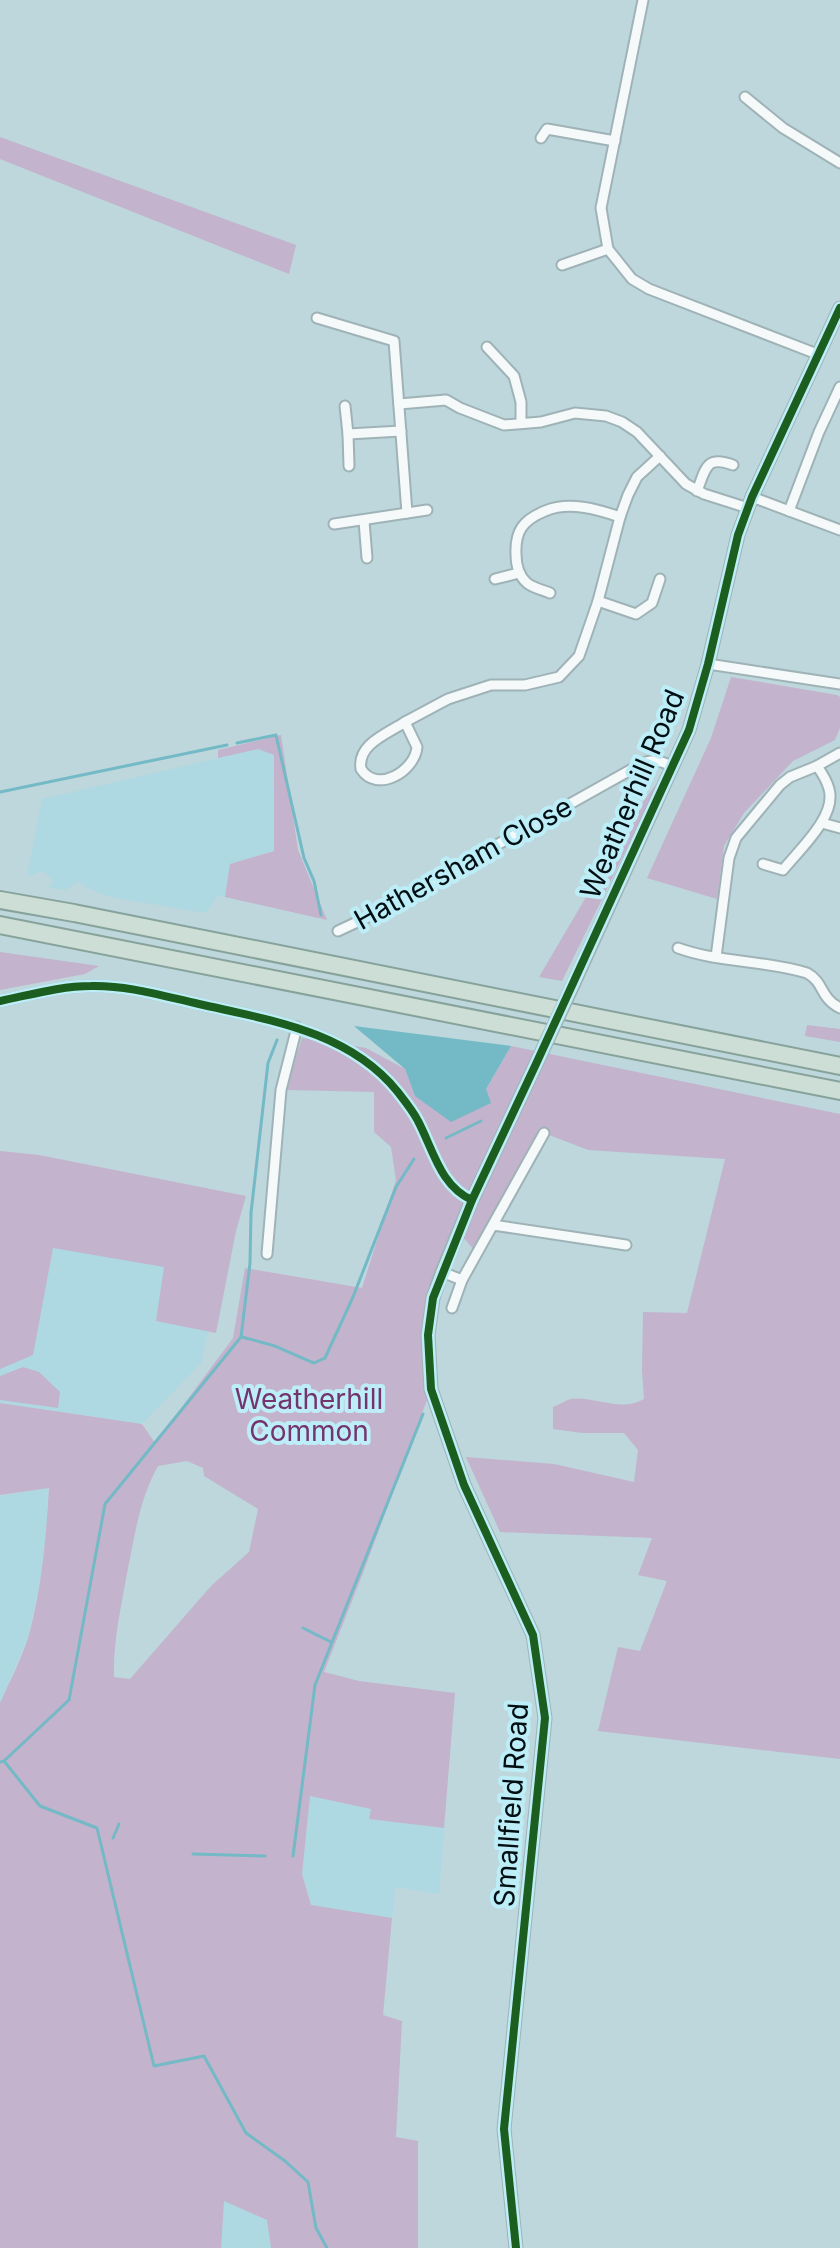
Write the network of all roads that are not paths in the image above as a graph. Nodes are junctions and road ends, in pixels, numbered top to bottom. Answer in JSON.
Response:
{"nodes":[{"id":1,"x":643,"y":0,"type":"edge"},
{"id":2,"x":745,"y":97,"type":"dead end"},
{"id":3,"x":541,"y":138,"type":"dead end"},
{"id":4,"x":615,"y":141,"type":"junction"},
{"id":5,"x":840,"y":163,"type":"edge"},
{"id":6,"x":608,"y":249,"type":"junction"},
{"id":7,"x":562,"y":265,"type":"dead end"},
{"id":8,"x":840,"y":308,"type":"edge"},
{"id":9,"x":317,"y":318,"type":"dead end"},
{"id":10,"x":487,"y":347,"type":"dead end"},
{"id":11,"x":817,"y":354,"type":"junction"},
{"id":12,"x":840,"y":387,"type":"edge"},
{"id":13,"x":399,"y":404,"type":"junction"},
{"id":14,"x":345,"y":406,"type":"dead end"},
{"id":15,"x":521,"y":423,"type":"junction"},
{"id":16,"x":401,"y":431,"type":"junction"},
{"id":17,"x":348,"y":434,"type":"junction"},
{"id":18,"x":660,"y":456,"type":"junction"},
{"id":19,"x":733,"y":465,"type":"dead end"},
{"id":20,"x":349,"y":466,"type":"dead end"},
{"id":21,"x":697,"y":491,"type":"junction"},
{"id":22,"x":750,"y":502,"type":"junction"},
{"id":23,"x":427,"y":510,"type":"dead end"},
{"id":24,"x":789,"y":511,"type":"junction"},
{"id":25,"x":407,"y":513,"type":"junction"},
{"id":26,"x":620,"y":517,"type":"junction"},
{"id":27,"x":364,"y":521,"type":"junction"},
{"id":28,"x":334,"y":524,"type":"dead end"},
{"id":29,"x":840,"y":530,"type":"edge"},
{"id":30,"x":367,"y":558,"type":"dead end"},
{"id":31,"x":519,"y":573,"type":"junction"},
{"id":32,"x":495,"y":579,"type":"dead end"},
{"id":33,"x":660,"y":579,"type":"dead end"},
{"id":34,"x":550,"y":593,"type":"dead end"},
{"id":35,"x":598,"y":601,"type":"junction"},
{"id":36,"x":708,"y":664,"type":"junction"},
{"id":37,"x":840,"y":684,"type":"edge"},
{"id":38,"x":405,"y":722,"type":"junction"},
{"id":39,"x":840,"y":753,"type":"edge"},
{"id":40,"x":817,"y":766,"type":"junction"},
{"id":41,"x":673,"y":767,"type":"junction"},
{"id":42,"x":822,"y":823,"type":"junction"},
{"id":43,"x":840,"y":828,"type":"edge"},
{"id":44,"x":763,"y":864,"type":"dead end"},
{"id":45,"x":0,"y":900,"type":"edge"},
{"id":46,"x":0,"y":925,"type":"edge"},
{"id":47,"x":338,"y":931,"type":"dead end"},
{"id":48,"x":678,"y":948,"type":"dead end"},
{"id":49,"x":716,"y":957,"type":"junction"},
{"id":50,"x":0,"y":1001,"type":"edge"},
{"id":51,"x":840,"y":1008,"type":"edge"},
{"id":52,"x":297,"y":1027,"type":"junction"},
{"id":53,"x":840,"y":1066,"type":"edge"},
{"id":54,"x":840,"y":1091,"type":"edge"},
{"id":55,"x":544,"y":1133,"type":"dead end"},
{"id":56,"x":472,"y":1200,"type":"junction"},
{"id":57,"x":493,"y":1225,"type":"junction"},
{"id":58,"x":626,"y":1245,"type":"dead end"},
{"id":59,"x":267,"y":1254,"type":"dead end"},
{"id":60,"x":442,"y":1272,"type":"junction"},
{"id":61,"x":462,"y":1280,"type":"junction"},
{"id":62,"x":452,"y":1308,"type":"dead end"},
{"id":63,"x":516,"y":2248,"type":"edge"}],
"edges":[{"from":1,"to":4,"type":"street"},
{"from":2,"to":5,"type":"street"},
{"from":3,"to":4,"type":"street"},
{"from":4,"to":6,"type":"street"},
{"from":6,"to":7,"type":"street"},
{"from":6,"to":11,"type":"street"},
{"from":8,"to":11,"type":"street","name":"Weatherhill Road"},
{"from":9,"to":13,"type":"street"},
{"from":10,"to":15,"type":"street"},
{"from":11,"to":22,"type":"street","name":"Weatherhill Road"},
{"from":12,"to":24,"type":"street"},
{"from":13,"to":15,"type":"street"},
{"from":13,"to":16,"type":"street"},
{"from":14,"to":17,"type":"street"},
{"from":15,"to":18,"type":"street"},
{"from":16,"to":17,"type":"street"},
{"from":16,"to":25,"type":"street"},
{"from":17,"to":20,"type":"street"},
{"from":18,"to":21,"type":"street"},
{"from":18,"to":26,"type":"street"},
{"from":19,"to":21,"type":"street"},
{"from":21,"to":22,"type":"street"},
{"from":22,"to":24,"type":"street"},
{"from":22,"to":36,"type":"street","name":"Weatherhill Road"},
{"from":23,"to":25,"type":"street"},
{"from":24,"to":29,"type":"street"},
{"from":25,"to":27,"type":"street"},
{"from":26,"to":31,"type":"street"},
{"from":26,"to":35,"type":"street"},
{"from":27,"to":28,"type":"street"},
{"from":27,"to":30,"type":"street"},
{"from":31,"to":32,"type":"street"},
{"from":31,"to":34,"type":"street"},
{"from":33,"to":35,"type":"street"},
{"from":35,"to":38,"type":"street"},
{"from":36,"to":37,"type":"street"},
{"from":36,"to":41,"type":"street","name":"Weatherhill Road"},
{"from":38,"to":38,"type":"street"},
{"from":39,"to":40,"type":"street"},
{"from":40,"to":42,"type":"street"},
{"from":40,"to":49,"type":"street"},
{"from":41,"to":47,"type":"street","name":"Hathersham Close"},
{"from":41,"to":56,"type":"street","name":"Weatherhill Road","bridge":true},
{"from":42,"to":43,"type":"street"},
{"from":42,"to":44,"type":"street"},
{"from":45,"to":53,"type":"highway"},
{"from":46,"to":54,"type":"highway"},
{"from":48,"to":49,"type":"street"},
{"from":49,"to":51,"type":"street"},
{"from":50,"to":52,"type":"street"},
{"from":52,"to":56,"type":"street"},
{"from":52,"to":59,"type":"street"},
{"from":55,"to":57,"type":"street"},
{"from":56,"to":60,"type":"street","name":"Smallfield Road"},
{"from":57,"to":58,"type":"street"},
{"from":57,"to":61,"type":"street"},
{"from":60,"to":61,"type":"street"},
{"from":60,"to":63,"type":"street","name":"Smallfield Road"},
{"from":61,"to":62,"type":"street"}]}
